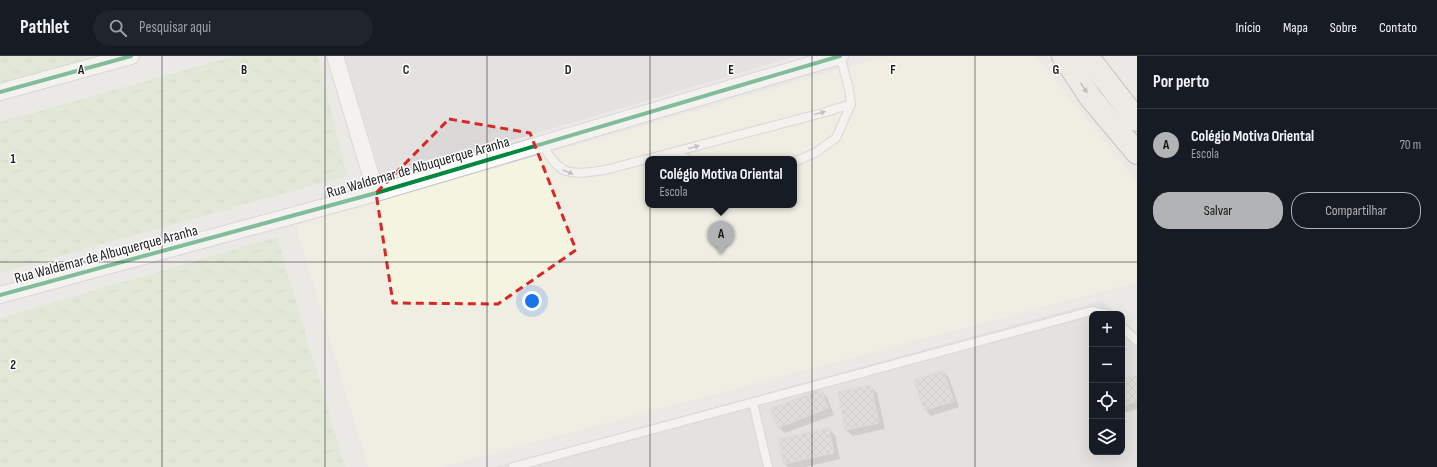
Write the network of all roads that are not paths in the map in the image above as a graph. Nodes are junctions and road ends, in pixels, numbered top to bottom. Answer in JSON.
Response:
{"nodes":[{"id":1,"x":131,"y":56,"type":"edge"},
{"id":2,"x":335,"y":56,"type":"edge"},
{"id":3,"x":840,"y":56,"type":"edge"},
{"id":4,"x":1063,"y":56,"type":"edge"},
{"id":5,"x":1087,"y":56,"type":"edge"},
{"id":6,"x":0,"y":92,"type":"edge"},
{"id":7,"x":851,"y":104,"type":"junction"},
{"id":8,"x":1137,"y":120,"type":"edge"},
{"id":9,"x":542,"y":144,"type":"junction"},
{"id":10,"x":676,"y":152,"type":"junction"},
{"id":11,"x":1137,"y":153,"type":"edge"},
{"id":12,"x":660,"y":156,"type":"edge"},
{"id":13,"x":682,"y":156,"type":"edge"},
{"id":14,"x":645,"y":160,"type":"edge"},
{"id":15,"x":797,"y":161,"type":"edge"},
{"id":16,"x":376,"y":193,"type":"junction"},
{"id":17,"x":0,"y":295,"type":"edge"},
{"id":18,"x":1089,"y":312,"type":"edge"},
{"id":19,"x":1125,"y":330,"type":"edge"},
{"id":20,"x":1137,"y":341,"type":"edge"},
{"id":21,"x":753,"y":403,"type":"junction"},
{"id":22,"x":513,"y":467,"type":"edge"},
{"id":23,"x":768,"y":467,"type":"edge"}],
"edges":[{"from":1,"to":6,"type":"street"},
{"from":2,"to":16,"type":"street"},
{"from":3,"to":7,"type":"lane"},
{"from":3,"to":9,"type":"street","name":"Rua Waldemar de Albuquerque Aranha"},
{"from":4,"to":11,"type":"main road","one_way":true},
{"from":5,"to":8,"type":"main road"},
{"from":10,"to":7,"type":"lane","one_way":true},
{"from":7,"to":15,"type":"lane"},
{"from":9,"to":14,"type":"lane","one_way":true},
{"from":9,"to":16,"type":"street","name":"Rua Waldemar de Albuquerque Aranha"},
{"from":12,"to":10,"type":"lane","one_way":true},
{"from":10,"to":13,"type":"lane"},
{"from":16,"to":17,"type":"street","name":"Rua Waldemar de Albuquerque Aranha"},
{"from":18,"to":21,"type":"lane"},
{"from":19,"to":20,"type":"lane"},
{"from":21,"to":22,"type":"lane"},
{"from":21,"to":23,"type":"lane"}]}
